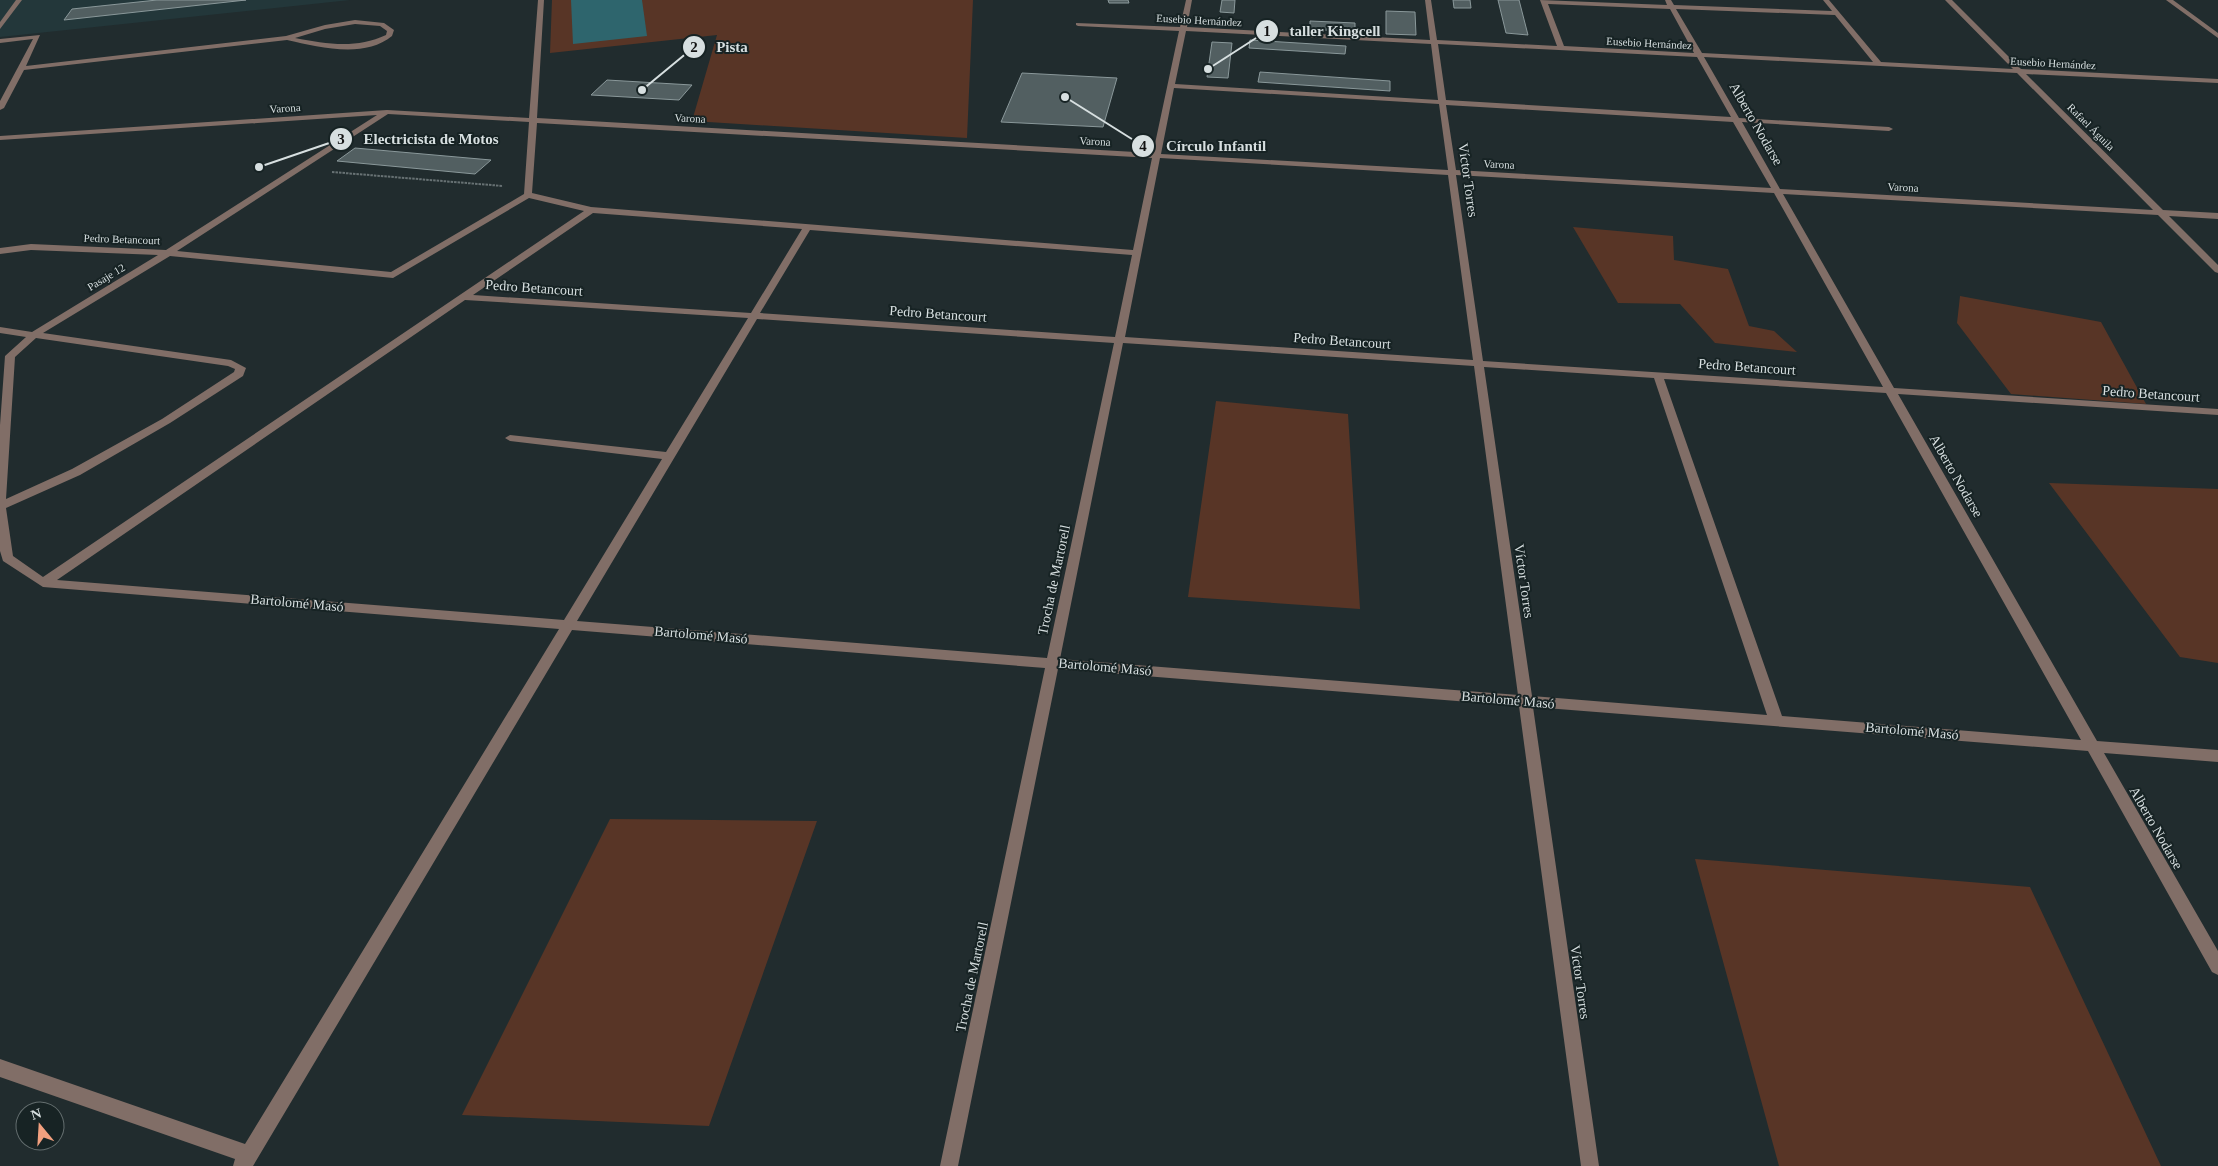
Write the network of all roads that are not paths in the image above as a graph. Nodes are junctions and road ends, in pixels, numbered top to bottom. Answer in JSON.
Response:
{"nodes":[{"id":1,"x":19,"y":0,"type":"edge"},
{"id":2,"x":540,"y":0,"type":"edge"},
{"id":3,"x":1188,"y":0,"type":"edge"},
{"id":4,"x":1428,"y":0,"type":"edge"},
{"id":5,"x":1826,"y":0,"type":"edge"},
{"id":6,"x":1948,"y":0,"type":"edge"},
{"id":7,"x":2169,"y":0,"type":"edge"},
{"id":8,"x":1544,"y":1,"type":"edge"},
{"id":9,"x":1670,"y":3,"type":"edge"},
{"id":10,"x":1837,"y":13,"type":"junction"},
{"id":11,"x":1078,"y":24,"type":"dead end"},
{"id":12,"x":0,"y":27,"type":"edge"},
{"id":13,"x":1182,"y":29,"type":"junction"},
{"id":14,"x":2218,"y":36,"type":"edge"},
{"id":15,"x":287,"y":38,"type":"junction"},
{"id":16,"x":0,"y":41,"type":"edge"},
{"id":17,"x":1434,"y":42,"type":"junction"},
{"id":18,"x":1560,"y":48,"type":"junction"},
{"id":19,"x":1699,"y":55,"type":"junction"},
{"id":20,"x":1878,"y":64,"type":"junction"},
{"id":21,"x":23,"y":68,"type":"junction"},
{"id":22,"x":2019,"y":71,"type":"junction"},
{"id":23,"x":2218,"y":82,"type":"edge"},
{"id":24,"x":1171,"y":86,"type":"junction"},
{"id":25,"x":1442,"y":103,"type":"junction"},
{"id":26,"x":0,"y":108,"type":"edge"},
{"id":27,"x":387,"y":112,"type":"junction"},
{"id":28,"x":534,"y":121,"type":"junction"},
{"id":29,"x":1736,"y":121,"type":"junction"},
{"id":30,"x":1889,"y":129,"type":"dead end"},
{"id":31,"x":0,"y":138,"type":"edge"},
{"id":32,"x":1156,"y":156,"type":"junction"},
{"id":33,"x":1452,"y":173,"type":"junction"},
{"id":34,"x":1777,"y":191,"type":"junction"},
{"id":35,"x":528,"y":192,"type":"junction"},
{"id":36,"x":591,"y":210,"type":"junction"},
{"id":37,"x":2161,"y":213,"type":"junction"},
{"id":38,"x":2218,"y":216,"type":"edge"},
{"id":39,"x":806,"y":228,"type":"junction"},
{"id":40,"x":0,"y":251,"type":"edge"},
{"id":41,"x":168,"y":253,"type":"junction"},
{"id":42,"x":1137,"y":253,"type":"junction"},
{"id":43,"x":2218,"y":270,"type":"edge"},
{"id":44,"x":465,"y":297,"type":"junction"},
{"id":45,"x":754,"y":316,"type":"junction"},
{"id":46,"x":0,"y":330,"type":"edge"},
{"id":47,"x":35,"y":334,"type":"junction"},
{"id":48,"x":1118,"y":340,"type":"junction"},
{"id":49,"x":1478,"y":364,"type":"junction"},
{"id":50,"x":1658,"y":375,"type":"junction"},
{"id":51,"x":1890,"y":390,"type":"junction"},
{"id":52,"x":2218,"y":412,"type":"edge"},
{"id":53,"x":510,"y":438,"type":"dead end"},
{"id":54,"x":669,"y":456,"type":"junction"},
{"id":55,"x":0,"y":506,"type":"edge"},
{"id":56,"x":4,"y":559,"type":"edge"},
{"id":57,"x":43,"y":583,"type":"junction"},
{"id":58,"x":568,"y":625,"type":"junction"},
{"id":59,"x":1052,"y":663,"type":"junction"},
{"id":60,"x":1525,"y":701,"type":"junction"},
{"id":61,"x":1776,"y":720,"type":"junction"},
{"id":62,"x":2092,"y":746,"type":"junction"},
{"id":63,"x":2218,"y":756,"type":"edge"},
{"id":64,"x":2218,"y":967,"type":"edge"},
{"id":65,"x":0,"y":1068,"type":"edge"},
{"id":66,"x":245,"y":1161,"type":"edge"},
{"id":67,"x":949,"y":1166,"type":"edge"},
{"id":68,"x":1590,"y":1166,"type":"edge"}],
"edges":[{"from":1,"to":12,"type":"street"},
{"from":2,"to":28,"type":"street"},
{"from":3,"to":13,"type":"street","name":"Trocha de Martorell"},
{"from":4,"to":17,"type":"street","name":"Víctor Torres"},
{"from":5,"to":10,"type":"street"},
{"from":6,"to":22,"type":"street","name":"Rafael Águila"},
{"from":7,"to":14,"type":"street"},
{"from":8,"to":9,"type":"street"},
{"from":8,"to":18,"type":"street"},
{"from":9,"to":10,"type":"street"},
{"from":9,"to":19,"type":"street","name":"Alberto Nodarse"},
{"from":10,"to":20,"type":"street"},
{"from":11,"to":13,"type":"street","name":"Eusebio Hernández"},
{"from":13,"to":17,"type":"street","name":"Eusebio Hernández"},
{"from":13,"to":24,"type":"street","name":"Trocha de Martorell"},
{"from":15,"to":15,"type":"street"},
{"from":15,"to":21,"type":"street"},
{"from":16,"to":21,"type":"street"},
{"from":17,"to":18,"type":"street","name":"Eusebio Hernández"},
{"from":17,"to":25,"type":"street","name":"Víctor Torres"},
{"from":18,"to":19,"type":"street","name":"Eusebio Hernández"},
{"from":19,"to":20,"type":"street","name":"Eusebio Hernández"},
{"from":19,"to":29,"type":"street","name":"Alberto Nodarse"},
{"from":20,"to":22,"type":"street","name":"Eusebio Hernández"},
{"from":21,"to":26,"type":"street"},
{"from":22,"to":23,"type":"street","name":"Eusebio Hernández"},
{"from":22,"to":37,"type":"street","name":"Rafael Águila"},
{"from":24,"to":25,"type":"street"},
{"from":24,"to":32,"type":"street","name":"Trocha de Martorell"},
{"from":25,"to":29,"type":"street"},
{"from":25,"to":33,"type":"street","name":"Víctor Torres"},
{"from":27,"to":28,"type":"street","name":"Varona"},
{"from":27,"to":31,"type":"street","name":"Varona"},
{"from":27,"to":41,"type":"street","name":"Pasaje 12"},
{"from":28,"to":32,"type":"street","name":"Varona"},
{"from":28,"to":35,"type":"street"},
{"from":29,"to":30,"type":"street"},
{"from":29,"to":34,"type":"street","name":"Alberto Nodarse"},
{"from":32,"to":33,"type":"street","name":"Varona"},
{"from":32,"to":42,"type":"street","name":"Trocha de Martorell"},
{"from":33,"to":34,"type":"street","name":"Varona"},
{"from":33,"to":49,"type":"street","name":"Víctor Torres"},
{"from":34,"to":37,"type":"street","name":"Varona"},
{"from":34,"to":51,"type":"street","name":"Alberto Nodarse"},
{"from":35,"to":36,"type":"street"},
{"from":35,"to":41,"type":"street","name":"Pedro Betancourt"},
{"from":36,"to":39,"type":"street"},
{"from":36,"to":44,"type":"street"},
{"from":37,"to":38,"type":"street","name":"Varona"},
{"from":37,"to":43,"type":"street","name":"Rafael Águila"},
{"from":39,"to":42,"type":"street"},
{"from":39,"to":45,"type":"street"},
{"from":40,"to":41,"type":"street","name":"Pedro Betancourt"},
{"from":41,"to":47,"type":"street","name":"Pasaje 12"},
{"from":42,"to":48,"type":"street","name":"Trocha de Martorell"},
{"from":44,"to":45,"type":"street","name":"Pedro Betancourt"},
{"from":44,"to":57,"type":"street"},
{"from":45,"to":48,"type":"street","name":"Pedro Betancourt"},
{"from":45,"to":54,"type":"street"},
{"from":46,"to":47,"type":"street"},
{"from":47,"to":55,"type":"street","name":"Pasaje 12"},
{"from":47,"to":55,"type":"street"},
{"from":48,"to":49,"type":"street","name":"Pedro Betancourt"},
{"from":48,"to":59,"type":"street","name":"Trocha de Martorell"},
{"from":49,"to":50,"type":"street","name":"Pedro Betancourt"},
{"from":49,"to":60,"type":"street","name":"Víctor Torres"},
{"from":50,"to":51,"type":"street","name":"Pedro Betancourt"},
{"from":50,"to":61,"type":"street"},
{"from":51,"to":52,"type":"street","name":"Pedro Betancourt"},
{"from":51,"to":62,"type":"street","name":"Alberto Nodarse"},
{"from":53,"to":54,"type":"street"},
{"from":54,"to":58,"type":"street"},
{"from":55,"to":56,"type":"street","name":"Pasaje 12"},
{"from":56,"to":57,"type":"street"},
{"from":57,"to":58,"type":"street","name":"Bartolomé Masó"},
{"from":58,"to":59,"type":"street","name":"Bartolomé Masó"},
{"from":58,"to":66,"type":"street"},
{"from":59,"to":60,"type":"street","name":"Bartolomé Masó"},
{"from":59,"to":67,"type":"street","name":"Trocha de Martorell"},
{"from":60,"to":61,"type":"street","name":"Bartolomé Masó"},
{"from":60,"to":68,"type":"street","name":"Víctor Torres"},
{"from":61,"to":62,"type":"street","name":"Bartolomé Masó"},
{"from":62,"to":63,"type":"street","name":"Bartolomé Masó"},
{"from":62,"to":64,"type":"street","name":"Alberto Nodarse"},
{"from":65,"to":66,"type":"street"}]}
